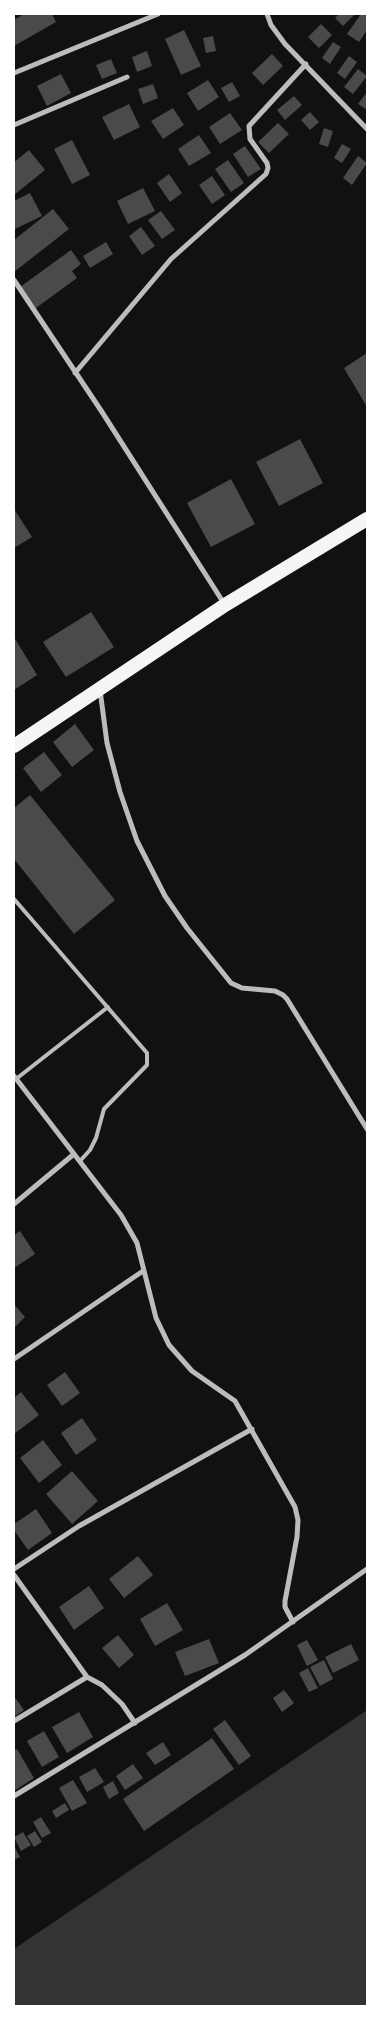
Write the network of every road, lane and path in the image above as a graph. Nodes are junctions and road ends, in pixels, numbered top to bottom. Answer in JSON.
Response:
{"nodes":[{"id":1,"x":158,"y":14,"type":"edge"},
{"id":2,"x":267,"y":14,"type":"edge"},
{"id":3,"x":306,"y":64,"type":"junction"},
{"id":4,"x":14,"y":73,"type":"edge"},
{"id":5,"x":127,"y":76,"type":"dead end"},
{"id":6,"x":14,"y":126,"type":"edge"},
{"id":7,"x":367,"y":129,"type":"edge"},
{"id":8,"x":14,"y":280,"type":"edge"},
{"id":9,"x":75,"y":373,"type":"junction"},
{"id":10,"x":367,"y":519,"type":"edge"},
{"id":11,"x":225,"y":605,"type":"junction"},
{"id":12,"x":99,"y":687,"type":"junction"},
{"id":13,"x":14,"y":746,"type":"edge"},
{"id":14,"x":14,"y":899,"type":"edge"},
{"id":15,"x":108,"y":1007,"type":"junction"},
{"id":16,"x":15,"y":1078,"type":"edge"},
{"id":17,"x":367,"y":1129,"type":"edge"},
{"id":18,"x":74,"y":1154,"type":"junction"},
{"id":19,"x":80,"y":1162,"type":"junction"},
{"id":20,"x":14,"y":1204,"type":"edge"},
{"id":21,"x":144,"y":1271,"type":"junction"},
{"id":22,"x":14,"y":1359,"type":"edge"},
{"id":23,"x":252,"y":1429,"type":"junction"},
{"id":24,"x":14,"y":1569,"type":"edge"},
{"id":25,"x":367,"y":1569,"type":"edge"},
{"id":26,"x":14,"y":1575,"type":"edge"},
{"id":27,"x":293,"y":1622,"type":"junction"},
{"id":28,"x":87,"y":1677,"type":"junction"},
{"id":29,"x":14,"y":1721,"type":"edge"},
{"id":30,"x":135,"y":1723,"type":"junction"},
{"id":31,"x":14,"y":1796,"type":"edge"}],
"edges":[{"from":1,"to":4,"type":"street"},
{"from":2,"to":3,"type":"street"},
{"from":3,"to":7,"type":"street"},
{"from":3,"to":9,"type":"street"},
{"from":5,"to":6,"type":"street"},
{"from":8,"to":9,"type":"street"},
{"from":9,"to":11,"type":"street"},
{"from":10,"to":11,"type":"highway"},
{"from":11,"to":12,"type":"highway"},
{"from":12,"to":13,"type":"highway"},
{"from":12,"to":17,"type":"street"},
{"from":14,"to":15,"type":"lane"},
{"from":15,"to":16,"type":"lane"},
{"from":15,"to":19,"type":"lane"},
{"from":16,"to":18,"type":"street"},
{"from":18,"to":19,"type":"street"},
{"from":18,"to":20,"type":"street"},
{"from":19,"to":21,"type":"street"},
{"from":21,"to":22,"type":"street"},
{"from":21,"to":23,"type":"street"},
{"from":23,"to":24,"type":"street"},
{"from":23,"to":27,"type":"street"},
{"from":25,"to":27,"type":"street"},
{"from":26,"to":28,"type":"street"},
{"from":27,"to":30,"type":"street"},
{"from":28,"to":29,"type":"street"},
{"from":28,"to":30,"type":"street"},
{"from":30,"to":31,"type":"street"}]}
